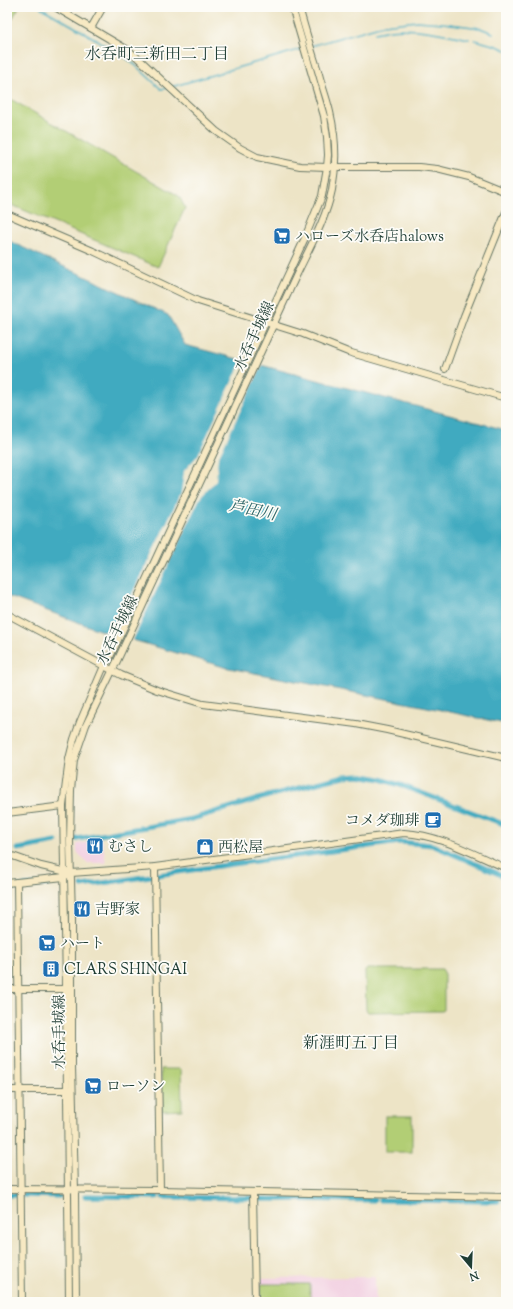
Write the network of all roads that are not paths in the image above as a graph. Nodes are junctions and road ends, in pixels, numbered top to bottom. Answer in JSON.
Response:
{"nodes":[{"id":1,"x":55,"y":7,"type":"edge"},
{"id":2,"x":103,"y":7,"type":"edge"},
{"id":3,"x":292,"y":7,"type":"edge"},
{"id":4,"x":299,"y":7,"type":"edge"},
{"id":5,"x":91,"y":28,"type":"junction"},
{"id":6,"x":306,"y":44,"type":"junction"},
{"id":7,"x":308,"y":51,"type":"junction"},
{"id":8,"x":327,"y":167,"type":"junction"},
{"id":9,"x":335,"y":167,"type":"junction"},
{"id":10,"x":506,"y":192,"type":"edge"},
{"id":11,"x":506,"y":212,"type":"edge"},
{"id":12,"x":7,"y":214,"type":"edge"},
{"id":13,"x":266,"y":322,"type":"junction"},
{"id":14,"x":274,"y":324,"type":"junction"},
{"id":15,"x":445,"y":369,"type":"dead end"},
{"id":16,"x":506,"y":398,"type":"edge"},
{"id":17,"x":7,"y":614,"type":"edge"},
{"id":18,"x":104,"y":666,"type":"junction"},
{"id":19,"x":112,"y":670,"type":"junction"},
{"id":20,"x":506,"y":758,"type":"edge"},
{"id":21,"x":63,"y":806,"type":"junction"},
{"id":22,"x":7,"y":813,"type":"edge"},
{"id":23,"x":7,"y":854,"type":"edge"},
{"id":24,"x":155,"y":867,"type":"junction"},
{"id":25,"x":506,"y":868,"type":"edge"},
{"id":26,"x":71,"y":873,"type":"junction"},
{"id":27,"x":63,"y":874,"type":"junction"},
{"id":28,"x":16,"y":882,"type":"junction"},
{"id":29,"x":7,"y":883,"type":"edge"},
{"id":30,"x":7,"y":989,"type":"edge"},
{"id":31,"x":17,"y":989,"type":"junction"},
{"id":32,"x":69,"y":989,"type":"junction"},
{"id":33,"x":7,"y":1090,"type":"edge"},
{"id":34,"x":19,"y":1090,"type":"junction"},
{"id":35,"x":70,"y":1090,"type":"junction"},
{"id":36,"x":7,"y":1189,"type":"edge"},
{"id":37,"x":20,"y":1190,"type":"junction"},
{"id":38,"x":68,"y":1190,"type":"junction"},
{"id":39,"x":75,"y":1190,"type":"junction"},
{"id":40,"x":160,"y":1190,"type":"junction"},
{"id":41,"x":253,"y":1192,"type":"junction"},
{"id":42,"x":506,"y":1197,"type":"edge"},
{"id":43,"x":22,"y":1302,"type":"edge"},
{"id":44,"x":69,"y":1302,"type":"edge"},
{"id":45,"x":76,"y":1302,"type":"edge"},
{"id":46,"x":255,"y":1302,"type":"edge"}],
"edges":[{"from":1,"to":5,"type":"street"},
{"from":2,"to":5,"type":"street"},
{"from":3,"to":6,"type":"street","name":"水呑手城線"},
{"from":4,"to":6,"type":"street","name":"水呑手城線"},
{"from":5,"to":8,"type":"street"},
{"from":6,"to":7,"type":"street","name":"水呑手城線"},
{"from":7,"to":8,"type":"street","name":"水呑手城線"},
{"from":7,"to":9,"type":"street","name":"水呑手城線"},
{"from":8,"to":9,"type":"street"},
{"from":8,"to":13,"type":"street","name":"水呑手城線"},
{"from":9,"to":10,"type":"street"},
{"from":9,"to":14,"type":"street","name":"水呑手城線"},
{"from":11,"to":15,"type":"street"},
{"from":12,"to":13,"type":"street"},
{"from":13,"to":14,"type":"street"},
{"from":13,"to":18,"type":"street","name":"水呑手城線"},
{"from":14,"to":16,"type":"street"},
{"from":14,"to":19,"type":"street","name":"水呑手城線"},
{"from":17,"to":18,"type":"street"},
{"from":18,"to":19,"type":"street"},
{"from":18,"to":21,"type":"street","name":"水呑手城線"},
{"from":19,"to":20,"type":"street"},
{"from":19,"to":26,"type":"street","name":"水呑手城線"},
{"from":21,"to":22,"type":"street"},
{"from":21,"to":27,"type":"street","name":"水呑手城線"},
{"from":23,"to":27,"type":"street"},
{"from":24,"to":25,"type":"street"},
{"from":24,"to":26,"type":"street"},
{"from":24,"to":40,"type":"street"},
{"from":26,"to":27,"type":"street"},
{"from":26,"to":32,"type":"street","name":"水呑手城線"},
{"from":27,"to":28,"type":"street"},
{"from":27,"to":32,"type":"street","name":"水呑手城線"},
{"from":28,"to":29,"type":"street"},
{"from":28,"to":31,"type":"street"},
{"from":30,"to":31,"type":"street"},
{"from":31,"to":32,"type":"street"},
{"from":31,"to":34,"type":"street"},
{"from":32,"to":35,"type":"street","name":"水呑手城線"},
{"from":33,"to":34,"type":"street"},
{"from":34,"to":35,"type":"street"},
{"from":34,"to":37,"type":"street"},
{"from":35,"to":38,"type":"street","name":"水呑手城線"},
{"from":35,"to":39,"type":"street","name":"水呑手城線"},
{"from":36,"to":37,"type":"street"},
{"from":37,"to":38,"type":"street"},
{"from":37,"to":43,"type":"street"},
{"from":38,"to":39,"type":"street"},
{"from":38,"to":44,"type":"street","name":"水呑手城線"},
{"from":39,"to":40,"type":"street"},
{"from":39,"to":45,"type":"street","name":"水呑手城線"},
{"from":40,"to":41,"type":"street"},
{"from":41,"to":42,"type":"street"},
{"from":41,"to":46,"type":"street"}]}
